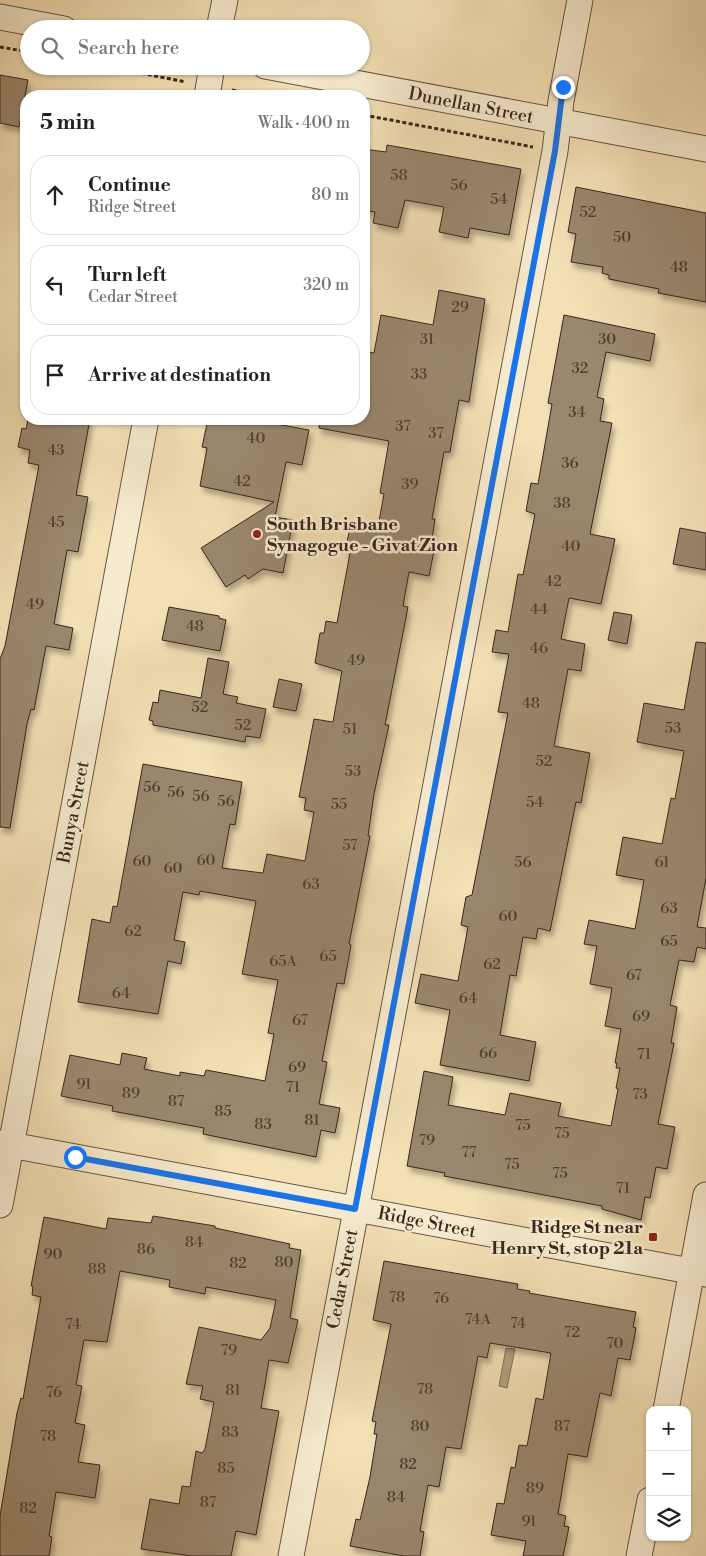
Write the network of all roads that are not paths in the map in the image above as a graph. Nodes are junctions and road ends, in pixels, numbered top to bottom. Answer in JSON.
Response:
{"nodes":[{"id":1,"x":225,"y":0,"type":"edge"},
{"id":2,"x":580,"y":0,"type":"edge"},
{"id":3,"x":0,"y":17,"type":"edge"},
{"id":4,"x":222,"y":20,"type":"edge"},
{"id":5,"x":20,"y":21,"type":"edge"},
{"id":6,"x":211,"y":75,"type":"edge"},
{"id":7,"x":312,"y":75,"type":"edge"},
{"id":8,"x":209,"y":90,"type":"edge"},
{"id":9,"x":558,"y":122,"type":"junction"},
{"id":10,"x":706,"y":149,"type":"edge"},
{"id":11,"x":145,"y":425,"type":"edge"},
{"id":12,"x":5,"y":1144,"type":"edge"},
{"id":13,"x":706,"y":1195,"type":"edge"},
{"id":14,"x":0,"y":1205,"type":"edge"},
{"id":15,"x":355,"y":1209,"type":"junction"},
{"id":16,"x":699,"y":1272,"type":"edge"},
{"id":17,"x":667,"y":1406,"type":"edge"},
{"id":18,"x":646,"y":1520,"type":"edge"},
{"id":19,"x":291,"y":1556,"type":"edge"},
{"id":20,"x":639,"y":1556,"type":"edge"}],
"edges":[{"from":1,"to":4,"type":"street"},
{"from":2,"to":9,"type":"street","name":"Cedar Street"},
{"from":3,"to":5,"type":"street"},
{"from":6,"to":8,"type":"street"},
{"from":7,"to":9,"type":"street","name":"Dunellan Street"},
{"from":9,"to":10,"type":"street","name":"Dunellan Street"},
{"from":9,"to":15,"type":"street","name":"Cedar Street"},
{"from":11,"to":12,"type":"street","name":"Bunya Street"},
{"from":12,"to":14,"type":"street","name":"Bunya Street"},
{"from":12,"to":15,"type":"street","name":"Ridge Street"},
{"from":13,"to":16,"type":"street"},
{"from":15,"to":16,"type":"street","name":"Ridge Street"},
{"from":15,"to":19,"type":"street","name":"Cedar Street"},
{"from":16,"to":17,"type":"street"},
{"from":18,"to":20,"type":"street"}]}
